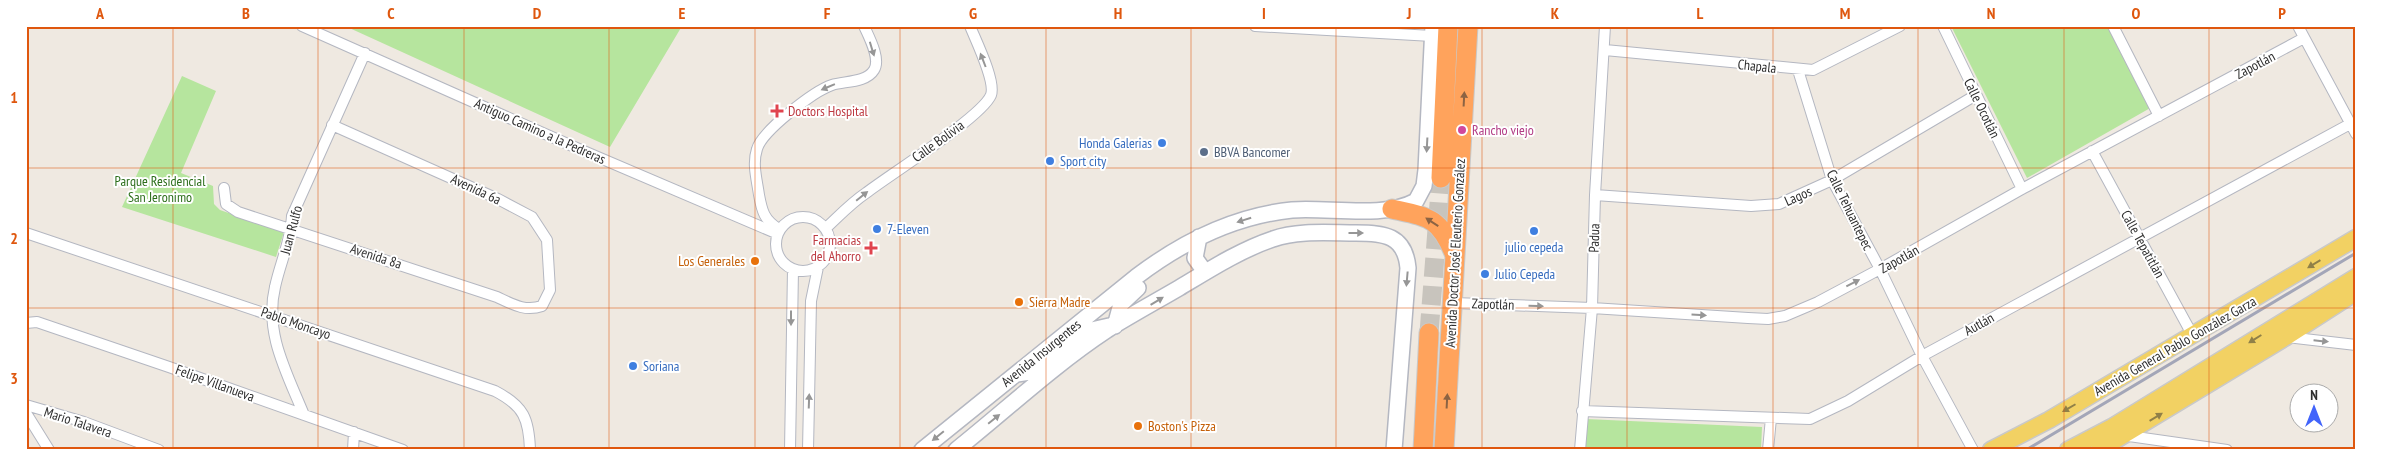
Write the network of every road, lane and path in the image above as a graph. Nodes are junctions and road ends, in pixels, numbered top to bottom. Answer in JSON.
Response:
{"nodes":[{"id":1,"x":302,"y":26,"type":"edge"},
{"id":2,"x":864,"y":26,"type":"edge"},
{"id":3,"x":970,"y":26,"type":"edge"},
{"id":4,"x":1255,"y":26,"type":"edge"},
{"id":5,"x":1448,"y":26,"type":"edge"},
{"id":6,"x":1468,"y":26,"type":"edge"},
{"id":7,"x":1606,"y":26,"type":"edge"},
{"id":8,"x":1900,"y":26,"type":"edge"},
{"id":9,"x":1943,"y":26,"type":"edge"},
{"id":10,"x":2113,"y":26,"type":"edge"},
{"id":11,"x":2298,"y":26,"type":"edge"},
{"id":12,"x":1432,"y":31,"type":"edge"},
{"id":13,"x":2304,"y":38,"type":"junction"},
{"id":14,"x":1605,"y":50,"type":"junction"},
{"id":15,"x":364,"y":53,"type":"junction"},
{"id":16,"x":1798,"y":70,"type":"junction"},
{"id":17,"x":1976,"y":95,"type":"junction"},
{"id":18,"x":2159,"y":116,"type":"junction"},
{"id":19,"x":2350,"y":124,"type":"junction"},
{"id":20,"x":332,"y":125,"type":"junction"},
{"id":21,"x":2356,"y":134,"type":"edge"},
{"id":22,"x":2092,"y":152,"type":"junction"},
{"id":23,"x":1441,"y":178,"type":"tunnel mouth"},
{"id":24,"x":1832,"y":180,"type":"junction"},
{"id":25,"x":224,"y":188,"type":"dead end"},
{"id":26,"x":2022,"y":189,"type":"junction"},
{"id":27,"x":1595,"y":195,"type":"junction"},
{"id":28,"x":1392,"y":209,"type":"junction"},
{"id":29,"x":1343,"y":210,"type":"junction"},
{"id":30,"x":826,"y":228,"type":"junction"},
{"id":31,"x":291,"y":230,"type":"junction"},
{"id":32,"x":779,"y":231,"type":"junction"},
{"id":33,"x":26,"y":233,"type":"edge"},
{"id":34,"x":1295,"y":234,"type":"junction"},
{"id":35,"x":1199,"y":236,"type":"junction"},
{"id":36,"x":2139,"y":237,"type":"junction"},
{"id":37,"x":2356,"y":238,"type":"edge"},
{"id":38,"x":1169,"y":252,"type":"junction"},
{"id":39,"x":1456,"y":256,"type":"junction"},
{"id":40,"x":818,"y":267,"type":"junction"},
{"id":41,"x":792,"y":269,"type":"junction"},
{"id":42,"x":1880,"y":270,"type":"junction"},
{"id":43,"x":1205,"y":272,"type":"junction"},
{"id":44,"x":2356,"y":277,"type":"edge"},
{"id":45,"x":2356,"y":292,"type":"edge"},
{"id":46,"x":1453,"y":303,"type":"junction"},
{"id":47,"x":542,"y":306,"type":"joint"},
{"id":48,"x":1592,"y":308,"type":"junction"},
{"id":49,"x":271,"y":314,"type":"junction"},
{"id":50,"x":26,"y":323,"type":"edge"},
{"id":51,"x":1115,"y":326,"type":"junction"},
{"id":52,"x":2280,"y":332,"type":"junction"},
{"id":53,"x":1429,"y":333,"type":"tunnel mouth"},
{"id":54,"x":2193,"y":336,"type":"junction"},
{"id":55,"x":2356,"y":345,"type":"edge"},
{"id":56,"x":1922,"y":356,"type":"junction"},
{"id":57,"x":1015,"y":374,"type":"junction"},
{"id":58,"x":26,"y":405,"type":"edge"},
{"id":59,"x":1582,"y":411,"type":"junction"},
{"id":60,"x":26,"y":413,"type":"edge"},
{"id":61,"x":304,"y":415,"type":"junction"},
{"id":62,"x":1771,"y":418,"type":"junction"},
{"id":63,"x":354,"y":432,"type":"junction"},
{"id":64,"x":2118,"y":432,"type":"junction"},
{"id":65,"x":1423,"y":447,"type":"edge"},
{"id":66,"x":49,"y":450,"type":"edge"},
{"id":67,"x":158,"y":450,"type":"edge"},
{"id":68,"x":353,"y":450,"type":"edge"},
{"id":69,"x":403,"y":450,"type":"edge"},
{"id":70,"x":530,"y":450,"type":"edge"},
{"id":71,"x":790,"y":450,"type":"edge"},
{"id":72,"x":808,"y":450,"type":"edge"},
{"id":73,"x":922,"y":450,"type":"edge"},
{"id":74,"x":956,"y":450,"type":"edge"},
{"id":75,"x":1394,"y":450,"type":"edge"},
{"id":76,"x":1444,"y":450,"type":"edge"},
{"id":77,"x":1580,"y":450,"type":"edge"},
{"id":78,"x":1768,"y":450,"type":"edge"},
{"id":79,"x":1973,"y":450,"type":"edge"},
{"id":80,"x":1991,"y":450,"type":"edge"},
{"id":81,"x":2068,"y":450,"type":"edge"},
{"id":82,"x":2099,"y":450,"type":"edge"},
{"id":83,"x":2227,"y":450,"type":"edge"}],
"edges":[{"from":1,"to":15,"type":"street","name":"Antiguo Camino a la Pedreras"},
{"from":2,"to":32,"type":"street","one_way":true},
{"from":30,"to":3,"type":"street","name":"Calle Bolivia","one_way":true},
{"from":4,"to":12,"type":"street"},
{"from":5,"to":23,"type":"highway","name":"Avenida Doctor José Eleuterio González"},
{"from":39,"to":6,"type":"highway","name":"Avenida Doctor José Eleuterio González","one_way":true},
{"from":7,"to":14,"type":"street","name":"Padua"},
{"from":8,"to":16,"type":"street","name":"Chapala"},
{"from":9,"to":17,"type":"street","name":"Calle Ocotlán"},
{"from":10,"to":18,"type":"street"},
{"from":11,"to":13,"type":"street"},
{"from":12,"to":28,"type":"main road","one_way":true},
{"from":13,"to":18,"type":"street","name":"Zapotlán"},
{"from":13,"to":19,"type":"street"},
{"from":14,"to":16,"type":"street","name":"Chapala"},
{"from":14,"to":27,"type":"street","name":"Padua"},
{"from":15,"to":20,"type":"street","name":"Juan Rulfo"},
{"from":15,"to":32,"type":"street","name":"Antiguo Camino a la Pedreras"},
{"from":16,"to":24,"type":"street","name":"Calle Tehuantepec"},
{"from":17,"to":24,"type":"street","name":"Lagos"},
{"from":17,"to":26,"type":"street","name":"Calle Ocotlán"},
{"from":18,"to":22,"type":"street","name":"Zapotlán"},
{"from":19,"to":21,"type":"street"},
{"from":19,"to":36,"type":"street","name":"Autlán"},
{"from":20,"to":31,"type":"street","name":"Juan Rulfo"},
{"from":20,"to":47,"type":"street","name":"Avenida 6a"},
{"from":22,"to":26,"type":"street","name":"Zapotlán"},
{"from":22,"to":36,"type":"street","name":"Calle Tepatitlán"},
{"from":24,"to":27,"type":"street","name":"Lagos"},
{"from":24,"to":42,"type":"street","name":"Calle Tehuantepec"},
{"from":25,"to":31,"type":"street","name":"Avenida 8a"},
{"from":26,"to":42,"type":"street","name":"Zapotlán"},
{"from":27,"to":48,"type":"street","name":"Padua"},
{"from":28,"to":29,"type":"main road","name":"Avenida Insurgentes"},
{"from":39,"to":28,"type":"highway","one_way":true},
{"from":29,"to":34,"type":"main road"},
{"from":29,"to":35,"type":"main road","name":"Avenida Insurgentes","one_way":true},
{"from":30,"to":32,"type":"street"},
{"from":30,"to":40,"type":"street"},
{"from":31,"to":47,"type":"street","name":"Avenida 8a"},
{"from":31,"to":49,"type":"street","name":"Juan Rulfo"},
{"from":32,"to":41,"type":"street"},
{"from":33,"to":49,"type":"street","name":"Pablo Moncayo"},
{"from":34,"to":43,"type":"main road","name":"Avenida Insurgentes"},
{"from":34,"to":75,"type":"main road","name":"Avenida Insurgentes","one_way":true},
{"from":35,"to":38,"type":"main road","name":"Avenida Insurgentes"},
{"from":35,"to":43,"type":"main road"},
{"from":36,"to":54,"type":"street","name":"Calle Tepatitlán"},
{"from":36,"to":56,"type":"street","name":"Autlán"},
{"from":37,"to":54,"type":"main road","name":"Avenida General Pablo González Garza","one_way":true},
{"from":38,"to":51,"type":"main road"},
{"from":38,"to":57,"type":"main road","name":"Avenida Insurgentes"},
{"from":39,"to":46,"type":"highway","name":"Avenida Doctor José Eleuterio González"},
{"from":40,"to":41,"type":"street"},
{"from":72,"to":40,"type":"street","one_way":true},
{"from":41,"to":71,"type":"street","one_way":true},
{"from":48,"to":42,"type":"street","name":"Zapotlán","one_way":true},
{"from":42,"to":56,"type":"street","name":"Calle Tehuantepec"},
{"from":51,"to":43,"type":"main road","name":"Avenida Insurgentes","one_way":true},
{"from":44,"to":52,"type":"main road"},
{"from":45,"to":52,"type":"main road"},
{"from":46,"to":48,"type":"street","name":"Zapotlán","one_way":true},
{"from":76,"to":46,"type":"highway","name":"Avenida Doctor José Eleuterio González","one_way":true},
{"from":48,"to":59,"type":"street","name":"Padua"},
{"from":49,"to":61,"type":"street","name":"Juan Rulfo"},
{"from":49,"to":70,"type":"street","name":"Pablo Moncayo"},
{"from":50,"to":61,"type":"street","name":"Felipe Villanueva"},
{"from":51,"to":57,"type":"main road"},
{"from":74,"to":51,"type":"main road","name":"Avenida Insurgentes","one_way":true},
{"from":52,"to":55,"type":"street","one_way":true},
{"from":52,"to":64,"type":"main road"},
{"from":53,"to":65,"type":"highway","name":"Avenida Doctor José Eleuterio González"},
{"from":54,"to":80,"type":"main road","name":"Avenida General Pablo González Garza","one_way":true},
{"from":56,"to":62,"type":"street","name":"Autlán"},
{"from":56,"to":79,"type":"street","name":"Calle Tehuantepec"},
{"from":57,"to":73,"type":"main road","name":"Avenida Insurgentes","one_way":true},
{"from":58,"to":67,"type":"street","name":"Mario Talavera"},
{"from":59,"to":62,"type":"street","name":"Autlán"},
{"from":59,"to":77,"type":"street","name":"Padua"},
{"from":60,"to":66,"type":"street"},
{"from":61,"to":63,"type":"street","name":"Felipe Villanueva"},
{"from":62,"to":78,"type":"street"},
{"from":63,"to":68,"type":"street"},
{"from":63,"to":69,"type":"street","name":"Felipe Villanueva"},
{"from":64,"to":81,"type":"main road"},
{"from":64,"to":82,"type":"main road"},
{"from":64,"to":83,"type":"street"}]}
